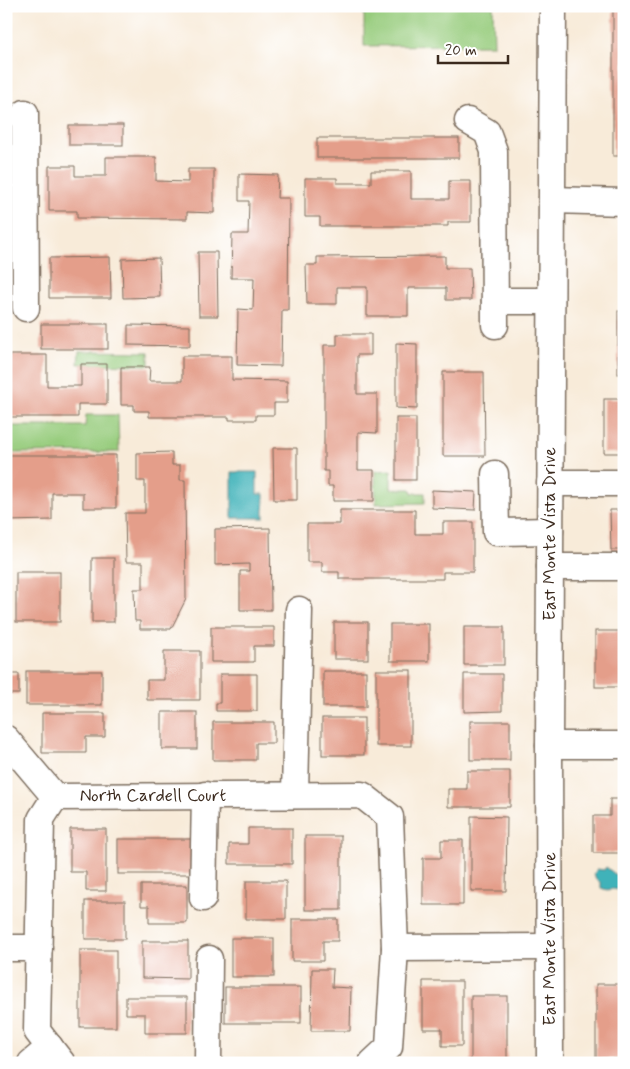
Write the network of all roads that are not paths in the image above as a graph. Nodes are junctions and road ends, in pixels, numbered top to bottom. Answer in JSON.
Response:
{"nodes":[{"id":1,"x":553,"y":6,"type":"edge"},
{"id":2,"x":25,"y":112,"type":"dead end"},
{"id":3,"x":468,"y":122,"type":"dead end"},
{"id":4,"x":552,"y":200,"type":"junction"},
{"id":5,"x":624,"y":202,"type":"edge"},
{"id":6,"x":551,"y":301,"type":"junction"},
{"id":7,"x":26,"y":308,"type":"dead end"},
{"id":8,"x":495,"y":474,"type":"dead end"},
{"id":9,"x":550,"y":483,"type":"junction"},
{"id":10,"x":624,"y":483,"type":"edge"},
{"id":11,"x":550,"y":531,"type":"junction"},
{"id":12,"x":550,"y":567,"type":"junction"},
{"id":13,"x":624,"y":567,"type":"edge"},
{"id":14,"x":299,"y":610,"type":"dead end"},
{"id":15,"x":6,"y":739,"type":"edge"},
{"id":16,"x":549,"y":745,"type":"junction"},
{"id":17,"x":624,"y":745,"type":"edge"},
{"id":18,"x":296,"y":795,"type":"junction"},
{"id":19,"x":205,"y":796,"type":"junction"},
{"id":20,"x":55,"y":797,"type":"junction"},
{"id":21,"x":203,"y":898,"type":"dead end"},
{"id":22,"x":549,"y":947,"type":"junction"},
{"id":23,"x":6,"y":948,"type":"edge"},
{"id":24,"x":39,"y":948,"type":"junction"},
{"id":25,"x":396,"y":948,"type":"junction"},
{"id":26,"x":209,"y":958,"type":"dead end"},
{"id":27,"x":48,"y":1058,"type":"edge"},
{"id":28,"x":208,"y":1063,"type":"edge"},
{"id":29,"x":372,"y":1063,"type":"edge"},
{"id":30,"x":550,"y":1063,"type":"edge"}],
"edges":[{"from":1,"to":4,"type":"street","name":"East Monte Vista Drive"},
{"from":2,"to":7,"type":"street"},
{"from":3,"to":6,"type":"street"},
{"from":4,"to":5,"type":"street"},
{"from":4,"to":6,"type":"street","name":"East Monte Vista Drive"},
{"from":6,"to":9,"type":"street","name":"East Monte Vista Drive"},
{"from":8,"to":11,"type":"street"},
{"from":9,"to":10,"type":"street"},
{"from":9,"to":11,"type":"street","name":"East Monte Vista Drive"},
{"from":11,"to":12,"type":"street","name":"East Monte Vista Drive"},
{"from":12,"to":13,"type":"street"},
{"from":12,"to":16,"type":"street","name":"East Monte Vista Drive"},
{"from":14,"to":18,"type":"street"},
{"from":15,"to":20,"type":"street"},
{"from":16,"to":17,"type":"street"},
{"from":16,"to":22,"type":"street","name":"East Monte Vista Drive"},
{"from":18,"to":19,"type":"street","name":"North Cardell Court"},
{"from":18,"to":25,"type":"street","name":"North Cardell Court"},
{"from":19,"to":20,"type":"street","name":"North Cardell Court"},
{"from":19,"to":21,"type":"street"},
{"from":20,"to":24,"type":"street","name":"North Cardell Court"},
{"from":22,"to":25,"type":"street"},
{"from":22,"to":30,"type":"street","name":"East Monte Vista Drive"},
{"from":23,"to":24,"type":"street"},
{"from":24,"to":27,"type":"street","name":"North Cardell Court"},
{"from":25,"to":29,"type":"street","name":"North Cardell Court"},
{"from":26,"to":28,"type":"street"}]}
